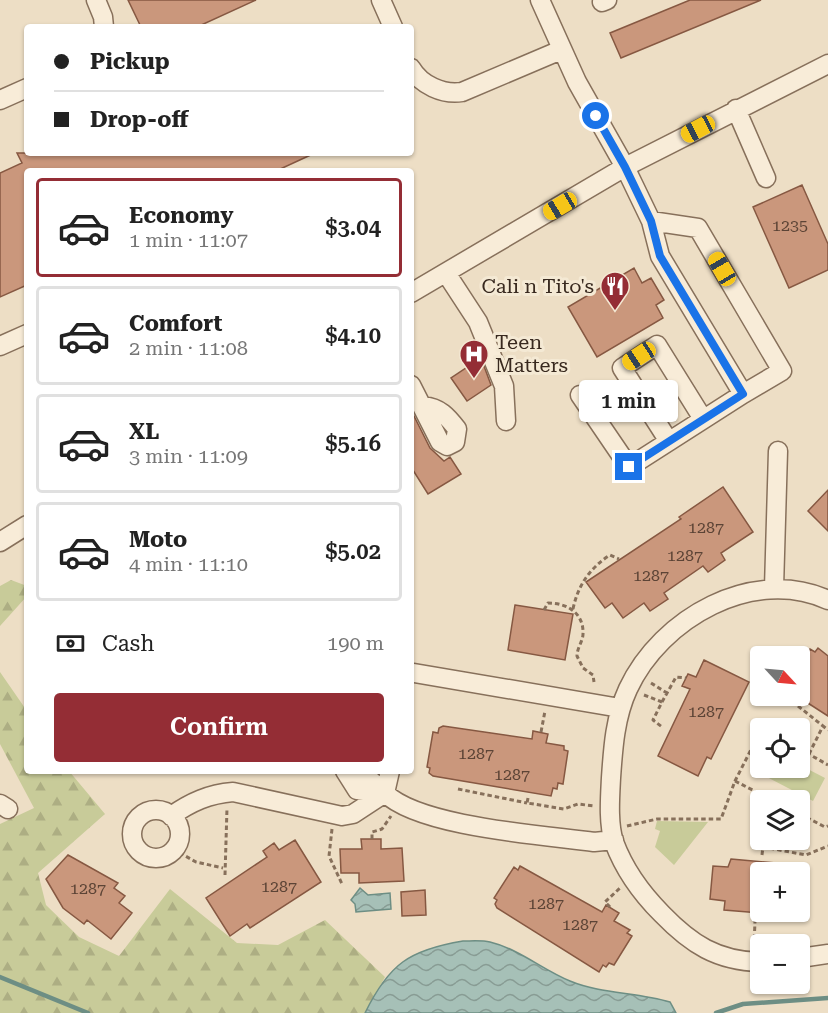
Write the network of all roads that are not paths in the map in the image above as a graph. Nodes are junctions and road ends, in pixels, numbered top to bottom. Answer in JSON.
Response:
{"nodes":[{"id":1,"x":96,"y":0,"type":"edge"},
{"id":2,"x":381,"y":0,"type":"edge"},
{"id":3,"x":540,"y":0,"type":"edge"},
{"id":4,"x":104,"y":24,"type":"edge"},
{"id":5,"x":392,"y":24,"type":"edge"},
{"id":6,"x":561,"y":50,"type":"junction"},
{"id":7,"x":828,"y":64,"type":"edge"},
{"id":8,"x":414,"y":71,"type":"edge"},
{"id":9,"x":24,"y":89,"type":"edge"},
{"id":10,"x":0,"y":100,"type":"edge"},
{"id":11,"x":736,"y":109,"type":"junction"},
{"id":12,"x":625,"y":167,"type":"junction"},
{"id":13,"x":766,"y":178,"type":"dead end"},
{"id":14,"x":651,"y":221,"type":"junction"},
{"id":15,"x":446,"y":273,"type":"junction"},
{"id":16,"x":414,"y":291,"type":"edge"},
{"id":17,"x":24,"y":335,"type":"edge"},
{"id":18,"x":0,"y":346,"type":"edge"},
{"id":19,"x":414,"y":390,"type":"edge"},
{"id":20,"x":743,"y":394,"type":"junction"},
{"id":21,"x":580,"y":395,"type":"dead end"},
{"id":22,"x":423,"y":406,"type":"dead end"},
{"id":23,"x":703,"y":419,"type":"junction"},
{"id":24,"x":506,"y":421,"type":"dead end"},
{"id":25,"x":668,"y":440,"type":"junction"},
{"id":26,"x":778,"y":451,"type":"dead end"},
{"id":27,"x":24,"y":527,"type":"edge"},
{"id":28,"x":0,"y":542,"type":"edge"},
{"id":29,"x":774,"y":588,"type":"junction"},
{"id":30,"x":828,"y":600,"type":"edge"},
{"id":31,"x":414,"y":673,"type":"dead end"},
{"id":32,"x":620,"y":708,"type":"junction"},
{"id":33,"x":347,"y":774,"type":"edge"},
{"id":34,"x":363,"y":774,"type":"edge"},
{"id":35,"x":373,"y":774,"type":"edge"},
{"id":36,"x":389,"y":774,"type":"edge"},
{"id":37,"x":385,"y":793,"type":"junction"},
{"id":38,"x":171,"y":816,"type":"junction"},
{"id":39,"x":619,"y":833,"type":"junction"},
{"id":40,"x":828,"y":954,"type":"edge"},
{"id":41,"x":810,"y":957,"type":"edge"},
{"id":42,"x":750,"y":963,"type":"edge"}],
"edges":[{"from":1,"to":4,"type":"street"},
{"from":2,"to":5,"type":"street"},
{"from":3,"to":6,"type":"street"},
{"from":6,"to":8,"type":"street"},
{"from":6,"to":12,"type":"street"},
{"from":7,"to":11,"type":"street"},
{"from":9,"to":10,"type":"street"},
{"from":11,"to":12,"type":"street"},
{"from":11,"to":13,"type":"street"},
{"from":12,"to":14,"type":"street"},
{"from":12,"to":15,"type":"street"},
{"from":14,"to":20,"type":"street"},
{"from":14,"to":20,"type":"street"},
{"from":15,"to":16,"type":"street"},
{"from":15,"to":24,"type":"street"},
{"from":17,"to":18,"type":"street"},
{"from":19,"to":22,"type":"street"},
{"from":20,"to":23,"type":"street"},
{"from":21,"to":25,"type":"street"},
{"from":23,"to":25,"type":"street"},
{"from":23,"to":25,"type":"street"},
{"from":26,"to":29,"type":"street"},
{"from":27,"to":28,"type":"street"},
{"from":29,"to":30,"type":"street"},
{"from":29,"to":32,"type":"street"},
{"from":31,"to":32,"type":"street"},
{"from":32,"to":39,"type":"street"},
{"from":33,"to":37,"type":"street"},
{"from":34,"to":37,"type":"street"},
{"from":35,"to":37,"type":"street"},
{"from":36,"to":37,"type":"street"},
{"from":37,"to":38,"type":"street"},
{"from":37,"to":39,"type":"street"},
{"from":38,"to":38,"type":"street"},
{"from":39,"to":42,"type":"street"},
{"from":40,"to":41,"type":"street"}]}
